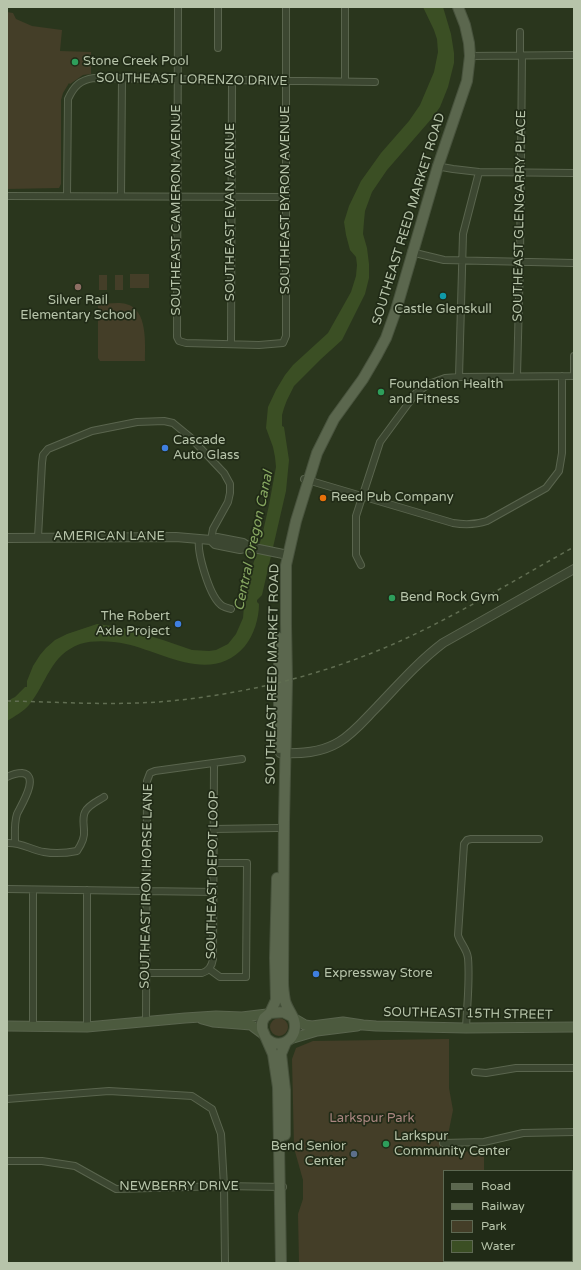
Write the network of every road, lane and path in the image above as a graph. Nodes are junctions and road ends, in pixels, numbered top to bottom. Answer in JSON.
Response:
{"nodes":[{"id":1,"x":178,"y":7,"type":"edge"},
{"id":2,"x":218,"y":7,"type":"edge"},
{"id":3,"x":286,"y":7,"type":"edge"},
{"id":4,"x":345,"y":7,"type":"edge"},
{"id":5,"x":452,"y":7,"type":"edge"},
{"id":6,"x":458,"y":7,"type":"edge"},
{"id":7,"x":520,"y":32,"type":"dead end"},
{"id":8,"x":218,"y":48,"type":"dead end"},
{"id":9,"x":521,"y":55,"type":"junction"},
{"id":10,"x":574,"y":55,"type":"edge"},
{"id":11,"x":468,"y":56,"type":"junction"},
{"id":12,"x":122,"y":78,"type":"junction"},
{"id":13,"x":178,"y":79,"type":"junction"},
{"id":14,"x":232,"y":80,"type":"junction"},
{"id":15,"x":286,"y":80,"type":"junction"},
{"id":16,"x":345,"y":81,"type":"junction"},
{"id":17,"x":375,"y":82,"type":"dead end"},
{"id":18,"x":435,"y":166,"type":"junction"},
{"id":19,"x":479,"y":172,"type":"junction"},
{"id":20,"x":521,"y":172,"type":"junction"},
{"id":21,"x":574,"y":173,"type":"edge"},
{"id":22,"x":7,"y":196,"type":"edge"},
{"id":23,"x":67,"y":196,"type":"junction"},
{"id":24,"x":121,"y":196,"type":"junction"},
{"id":25,"x":177,"y":197,"type":"junction"},
{"id":26,"x":231,"y":197,"type":"junction"},
{"id":27,"x":286,"y":197,"type":"junction"},
{"id":28,"x":411,"y":252,"type":"junction"},
{"id":29,"x":462,"y":260,"type":"junction"},
{"id":30,"x":520,"y":262,"type":"junction"},
{"id":31,"x":574,"y":263,"type":"edge"},
{"id":32,"x":231,"y":344,"type":"junction"},
{"id":33,"x":574,"y":356,"type":"edge"},
{"id":34,"x":517,"y":376,"type":"junction"},
{"id":35,"x":562,"y":376,"type":"junction"},
{"id":36,"x":574,"y":376,"type":"edge"},
{"id":37,"x":459,"y":377,"type":"junction"},
{"id":38,"x":306,"y":479,"type":"junction"},
{"id":39,"x":363,"y":495,"type":"junction"},
{"id":40,"x":7,"y":538,"type":"edge"},
{"id":41,"x":38,"y":538,"type":"junction"},
{"id":42,"x":199,"y":539,"type":"junction"},
{"id":43,"x":211,"y":540,"type":"junction"},
{"id":44,"x":282,"y":554,"type":"junction"},
{"id":45,"x":362,"y":565,"type":"dead end"},
{"id":46,"x":574,"y":569,"type":"edge"},
{"id":47,"x":231,"y":610,"type":"dead end"},
{"id":48,"x":282,"y":753,"type":"junction"},
{"id":49,"x":242,"y":759,"type":"dead end"},
{"id":50,"x":214,"y":764,"type":"junction"},
{"id":51,"x":7,"y":777,"type":"edge"},
{"id":52,"x":104,"y":797,"type":"dead end"},
{"id":53,"x":278,"y":828,"type":"junction"},
{"id":54,"x":214,"y":829,"type":"junction"},
{"id":55,"x":539,"y":840,"type":"dead end"},
{"id":56,"x":15,"y":842,"type":"junction"},
{"id":57,"x":7,"y":843,"type":"edge"},
{"id":58,"x":214,"y":863,"type":"junction"},
{"id":59,"x":7,"y":889,"type":"edge"},
{"id":60,"x":33,"y":890,"type":"junction"},
{"id":61,"x":87,"y":890,"type":"junction"},
{"id":62,"x":147,"y":891,"type":"junction"},
{"id":63,"x":214,"y":892,"type":"junction"},
{"id":64,"x":209,"y":969,"type":"junction"},
{"id":65,"x":146,"y":973,"type":"junction"},
{"id":66,"x":269,"y":1013,"type":"junction"},
{"id":67,"x":199,"y":1017,"type":"junction"},
{"id":68,"x":292,"y":1017,"type":"junction"},
{"id":69,"x":146,"y":1021,"type":"junction"},
{"id":70,"x":363,"y":1025,"type":"junction"},
{"id":71,"x":7,"y":1026,"type":"edge"},
{"id":72,"x":33,"y":1026,"type":"junction"},
{"id":73,"x":87,"y":1027,"type":"junction"},
{"id":74,"x":574,"y":1027,"type":"edge"},
{"id":75,"x":466,"y":1028,"type":"junction"},
{"id":76,"x":265,"y":1036,"type":"junction"},
{"id":77,"x":288,"y":1041,"type":"junction"},
{"id":78,"x":574,"y":1068,"type":"edge"},
{"id":79,"x":475,"y":1072,"type":"dead end"},
{"id":80,"x":7,"y":1100,"type":"edge"},
{"id":81,"x":574,"y":1132,"type":"edge"},
{"id":82,"x":443,"y":1143,"type":"dead end"},
{"id":83,"x":7,"y":1161,"type":"edge"},
{"id":84,"x":224,"y":1186,"type":"junction"},
{"id":85,"x":282,"y":1187,"type":"junction"},
{"id":86,"x":574,"y":1262,"type":"edge"},
{"id":87,"x":225,"y":1263,"type":"edge"},
{"id":88,"x":282,"y":1263,"type":"edge"},
{"id":89,"x":286,"y":1263,"type":"edge"},
{"id":90,"x":557,"y":1263,"type":"edge"}],
"edges":[{"from":1,"to":13,"type":"street","name":"SOUTHEAST CAMERON AVENUE"},
{"from":2,"to":8,"type":"street"},
{"from":3,"to":15,"type":"street","name":"SOUTHEAST BYRON AVENUE"},
{"from":4,"to":16,"type":"street"},
{"from":5,"to":11,"type":"main road","name":"SOUTHEAST REED MARKET ROAD"},
{"from":6,"to":11,"type":"main road","name":"SOUTHEAST REED MARKET ROAD"},
{"from":7,"to":9,"type":"street","name":"SOUTHEAST GLENGARRY PLACE"},
{"from":9,"to":10,"type":"street"},
{"from":9,"to":11,"type":"street"},
{"from":9,"to":20,"type":"street","name":"SOUTHEAST GLENGARRY PLACE"},
{"from":11,"to":18,"type":"main road","name":"SOUTHEAST REED MARKET ROAD"},
{"from":12,"to":13,"type":"street","name":"SOUTHEAST LORENZO DRIVE"},
{"from":12,"to":23,"type":"street","name":"SOUTHEAST LORENZO DRIVE"},
{"from":12,"to":24,"type":"street"},
{"from":13,"to":14,"type":"street","name":"SOUTHEAST LORENZO DRIVE"},
{"from":13,"to":25,"type":"street","name":"SOUTHEAST CAMERON AVENUE"},
{"from":14,"to":15,"type":"street","name":"SOUTHEAST LORENZO DRIVE"},
{"from":14,"to":26,"type":"street","name":"SOUTHEAST EVAN AVENUE"},
{"from":15,"to":16,"type":"street","name":"SOUTHEAST LORENZO DRIVE"},
{"from":15,"to":27,"type":"street","name":"SOUTHEAST BYRON AVENUE"},
{"from":16,"to":17,"type":"street","name":"SOUTHEAST LORENZO DRIVE"},
{"from":18,"to":19,"type":"street"},
{"from":18,"to":28,"type":"main road","name":"SOUTHEAST REED MARKET ROAD"},
{"from":19,"to":20,"type":"street"},
{"from":19,"to":29,"type":"street"},
{"from":20,"to":21,"type":"street"},
{"from":20,"to":30,"type":"street","name":"SOUTHEAST GLENGARRY PLACE"},
{"from":22,"to":23,"type":"street"},
{"from":23,"to":24,"type":"street"},
{"from":24,"to":25,"type":"street"},
{"from":25,"to":26,"type":"street"},
{"from":25,"to":32,"type":"street","name":"SOUTHEAST CAMERON AVENUE"},
{"from":26,"to":27,"type":"street"},
{"from":26,"to":32,"type":"street","name":"SOUTHEAST EVAN AVENUE"},
{"from":27,"to":32,"type":"street","name":"SOUTHEAST BYRON AVENUE"},
{"from":28,"to":29,"type":"street"},
{"from":28,"to":38,"type":"main road","name":"SOUTHEAST REED MARKET ROAD"},
{"from":29,"to":30,"type":"street"},
{"from":29,"to":37,"type":"street"},
{"from":30,"to":31,"type":"street"},
{"from":30,"to":34,"type":"street","name":"SOUTHEAST GLENGARRY PLACE"},
{"from":33,"to":36,"type":"street"},
{"from":34,"to":35,"type":"street"},
{"from":34,"to":37,"type":"street"},
{"from":35,"to":36,"type":"street"},
{"from":35,"to":39,"type":"street"},
{"from":37,"to":39,"type":"street"},
{"from":38,"to":39,"type":"street"},
{"from":38,"to":44,"type":"main road","name":"SOUTHEAST REED MARKET ROAD"},
{"from":39,"to":45,"type":"street"},
{"from":40,"to":41,"type":"street","name":"AMERICAN LANE"},
{"from":41,"to":42,"type":"street","name":"AMERICAN LANE"},
{"from":41,"to":43,"type":"street"},
{"from":42,"to":43,"type":"street","name":"AMERICAN LANE"},
{"from":42,"to":47,"type":"street"},
{"from":43,"to":44,"type":"street","name":"AMERICAN LANE"},
{"from":44,"to":48,"type":"main road","name":"SOUTHEAST REED MARKET ROAD"},
{"from":46,"to":48,"type":"street"},
{"from":48,"to":53,"type":"main road","name":"SOUTHEAST REED MARKET ROAD"},
{"from":48,"to":68,"type":"main road","name":"SOUTHEAST REED MARKET ROAD"},
{"from":49,"to":50,"type":"street","name":"SOUTHEAST IRON HORSE LANE"},
{"from":50,"to":54,"type":"street","name":"SOUTHEAST DEPOT LOOP"},
{"from":50,"to":62,"type":"street","name":"SOUTHEAST IRON HORSE LANE"},
{"from":51,"to":56,"type":"street"},
{"from":52,"to":56,"type":"street"},
{"from":53,"to":54,"type":"street"},
{"from":53,"to":66,"type":"main road","name":"SOUTHEAST REED MARKET ROAD"},
{"from":54,"to":58,"type":"street","name":"SOUTHEAST DEPOT LOOP"},
{"from":55,"to":75,"type":"street"},
{"from":56,"to":57,"type":"street"},
{"from":58,"to":63,"type":"street","name":"SOUTHEAST DEPOT LOOP"},
{"from":58,"to":64,"type":"street"},
{"from":59,"to":60,"type":"street"},
{"from":60,"to":61,"type":"street"},
{"from":60,"to":72,"type":"street"},
{"from":61,"to":62,"type":"street"},
{"from":61,"to":73,"type":"street"},
{"from":62,"to":63,"type":"street"},
{"from":62,"to":65,"type":"street","name":"SOUTHEAST IRON HORSE LANE"},
{"from":63,"to":64,"type":"street","name":"SOUTHEAST DEPOT LOOP"},
{"from":64,"to":65,"type":"street","name":"SOUTHEAST DEPOT LOOP"},
{"from":65,"to":69,"type":"street","name":"SOUTHEAST IRON HORSE LANE"},
{"from":66,"to":67,"type":"main road","name":"SOUTHEAST 15TH STREET"},
{"from":66,"to":68,"type":"main road","name":"SOUTHEAST 15TH STREET"},
{"from":66,"to":76,"type":"main road","name":"SOUTHEAST REED MARKET ROAD"},
{"from":67,"to":69,"type":"main road","name":"SOUTHEAST 15TH STREET"},
{"from":67,"to":76,"type":"main road","name":"SOUTHEAST 15TH STREET"},
{"from":68,"to":70,"type":"main road","name":"SOUTHEAST 15TH STREET"},
{"from":68,"to":77,"type":"main road","name":"SOUTHEAST REED MARKET ROAD"},
{"from":69,"to":73,"type":"main road","name":"SOUTHEAST 15TH STREET"},
{"from":70,"to":75,"type":"main road","name":"SOUTHEAST 15TH STREET"},
{"from":70,"to":77,"type":"main road","name":"SOUTHEAST 15TH STREET"},
{"from":71,"to":72,"type":"main road","name":"SOUTHEAST 15TH STREET"},
{"from":72,"to":73,"type":"main road","name":"SOUTHEAST 15TH STREET"},
{"from":74,"to":75,"type":"main road","name":"SOUTHEAST 15TH STREET"},
{"from":76,"to":77,"type":"main road","name":"SOUTHEAST 15TH STREET"},
{"from":76,"to":85,"type":"main road","name":"SOUTHEAST REED MARKET ROAD"},
{"from":77,"to":85,"type":"main road","name":"SOUTHEAST REED MARKET ROAD"},
{"from":78,"to":79,"type":"street"},
{"from":80,"to":84,"type":"street"},
{"from":81,"to":82,"type":"street"},
{"from":83,"to":84,"type":"street","name":"NEWBERRY DRIVE"},
{"from":84,"to":85,"type":"street","name":"NEWBERRY DRIVE"},
{"from":84,"to":87,"type":"street"},
{"from":85,"to":88,"type":"main road","name":"SOUTHEAST REED MARKET ROAD"},
{"from":85,"to":89,"type":"main road","name":"SOUTHEAST REED MARKET ROAD"},
{"from":86,"to":90,"type":"street"}]}
